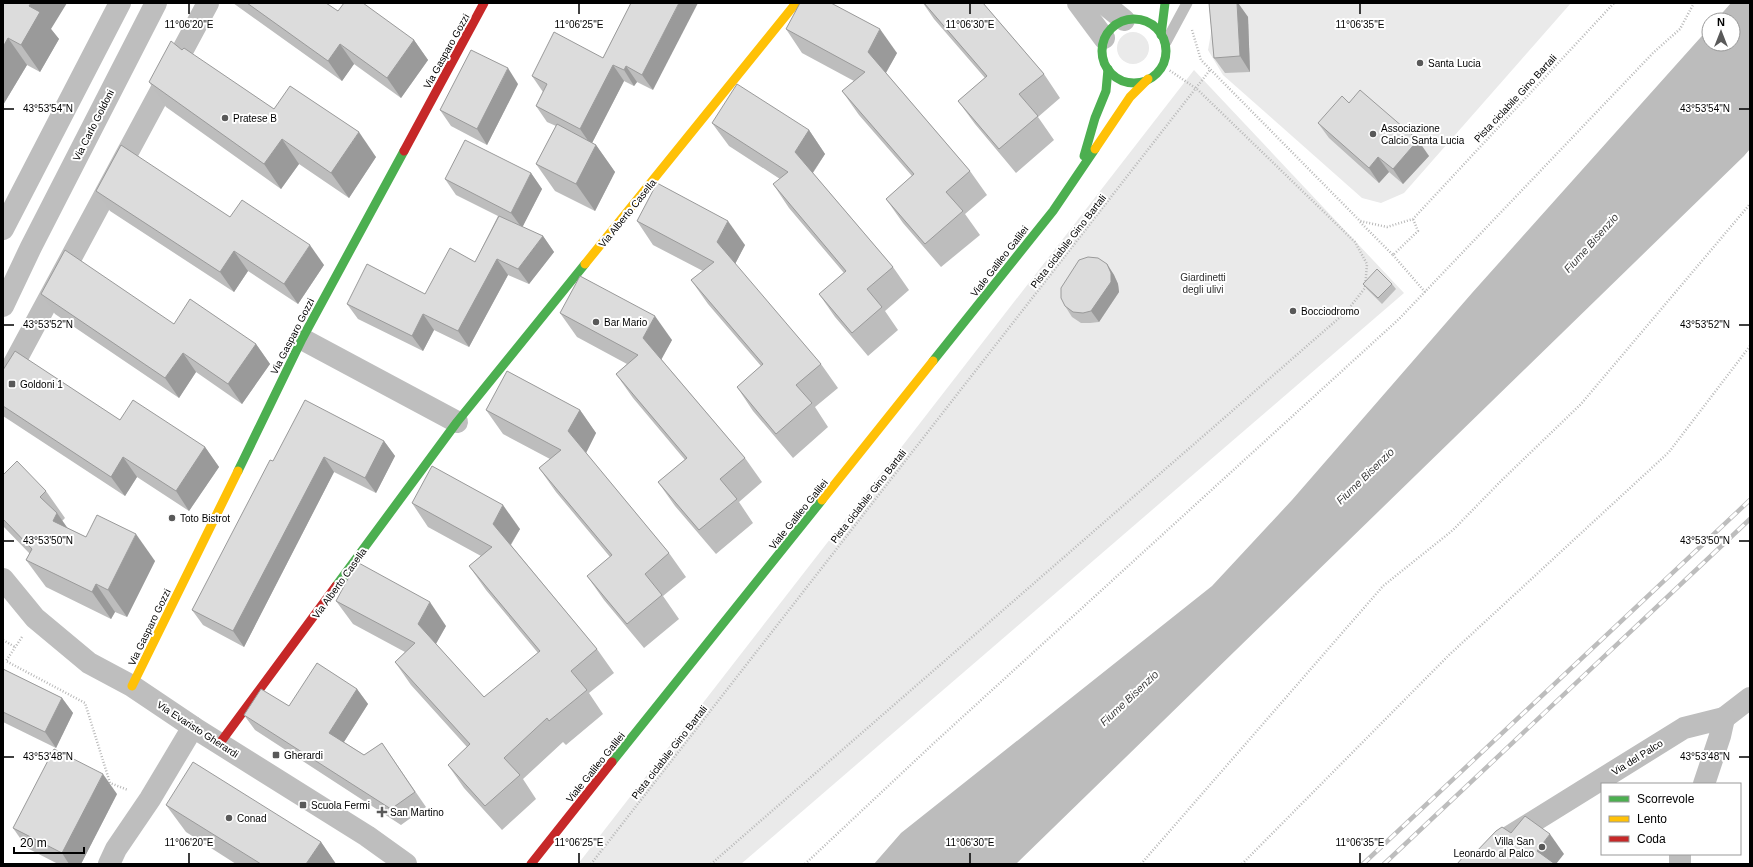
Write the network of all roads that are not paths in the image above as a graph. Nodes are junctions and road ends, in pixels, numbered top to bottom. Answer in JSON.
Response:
{"nodes":[{"id":1,"x":120,"y":3,"type":"edge"},
{"id":2,"x":156,"y":3,"type":"edge"},
{"id":3,"x":208,"y":3,"type":"edge"},
{"id":4,"x":484,"y":3,"type":"edge"},
{"id":5,"x":796,"y":3,"type":"edge"},
{"id":6,"x":1078,"y":3,"type":"edge"},
{"id":7,"x":1103,"y":3,"type":"edge"},
{"id":8,"x":1165,"y":3,"type":"edge"},
{"id":9,"x":1186,"y":5,"type":"edge"},
{"id":10,"x":1145,"y":9,"type":"dead end"},
{"id":11,"x":1134,"y":20,"type":"junction"},
{"id":12,"x":1104,"y":38,"type":"junction"},
{"id":13,"x":1163,"y":39,"type":"junction"},
{"id":14,"x":1108,"y":69,"type":"junction"},
{"id":15,"x":1148,"y":79,"type":"junction"},
{"id":16,"x":1078,"y":176,"type":"junction"},
{"id":17,"x":3,"y":231,"type":"edge"},
{"id":18,"x":31,"y":247,"type":"junction"},
{"id":19,"x":3,"y":306,"type":"edge"},
{"id":20,"x":302,"y":339,"type":"junction"},
{"id":21,"x":3,"y":384,"type":"edge"},
{"id":22,"x":457,"y":422,"type":"junction"},
{"id":23,"x":3,"y":579,"type":"edge"},
{"id":24,"x":132,"y":686,"type":"junction"},
{"id":25,"x":1750,"y":698,"type":"edge"},
{"id":26,"x":1724,"y":718,"type":"junction"},
{"id":27,"x":193,"y":727,"type":"junction"},
{"id":28,"x":220,"y":743,"type":"junction"},
{"id":29,"x":1704,"y":783,"type":"edge"},
{"id":30,"x":109,"y":864,"type":"edge"},
{"id":31,"x":406,"y":864,"type":"edge"},
{"id":32,"x":531,"y":864,"type":"edge"},
{"id":33,"x":1480,"y":864,"type":"edge"}],
"edges":[{"from":1,"to":17,"type":"street"},
{"from":2,"to":18,"type":"street","name":"Via Carlo Goldoni"},
{"from":3,"to":21,"type":"street"},
{"from":4,"to":20,"type":"street","name":"Via Gasparo Gozzi"},
{"from":5,"to":22,"type":"street","name":"Via Alberto Casella"},
{"from":6,"to":12,"type":"street"},
{"from":7,"to":11,"type":"street"},
{"from":8,"to":13,"type":"street"},
{"from":9,"to":13,"type":"lane"},
{"from":10,"to":11,"type":"street"},
{"from":11,"to":12,"type":"street"},
{"from":11,"to":13,"type":"street"},
{"from":12,"to":14,"type":"street","name":"Viale Galileo Galilei"},
{"from":13,"to":15,"type":"street","name":"Viale Galileo Galilei"},
{"from":14,"to":15,"type":"street"},
{"from":14,"to":16,"type":"street","name":"Viale Galileo Galilei"},
{"from":15,"to":16,"type":"street","name":"Viale Galileo Galilei"},
{"from":16,"to":32,"type":"street","name":"Viale Galileo Galilei"},
{"from":17,"to":18,"type":"street"},
{"from":18,"to":19,"type":"street","name":"Via Carlo Goldoni"},
{"from":20,"to":22,"type":"street"},
{"from":20,"to":24,"type":"street","name":"Via Gasparo Gozzi"},
{"from":22,"to":28,"type":"street","name":"Via Alberto Casella"},
{"from":23,"to":24,"type":"street","name":"Via Evaristo Gherardi"},
{"from":24,"to":27,"type":"street","name":"Via Evaristo Gherardi"},
{"from":25,"to":26,"type":"street"},
{"from":26,"to":29,"type":"street"},
{"from":26,"to":33,"type":"street","name":"Via del Palco"},
{"from":27,"to":28,"type":"street","name":"Via Evaristo Gherardi"},
{"from":27,"to":30,"type":"street"},
{"from":28,"to":31,"type":"street","name":"Via Evaristo Gherardi"}]}
